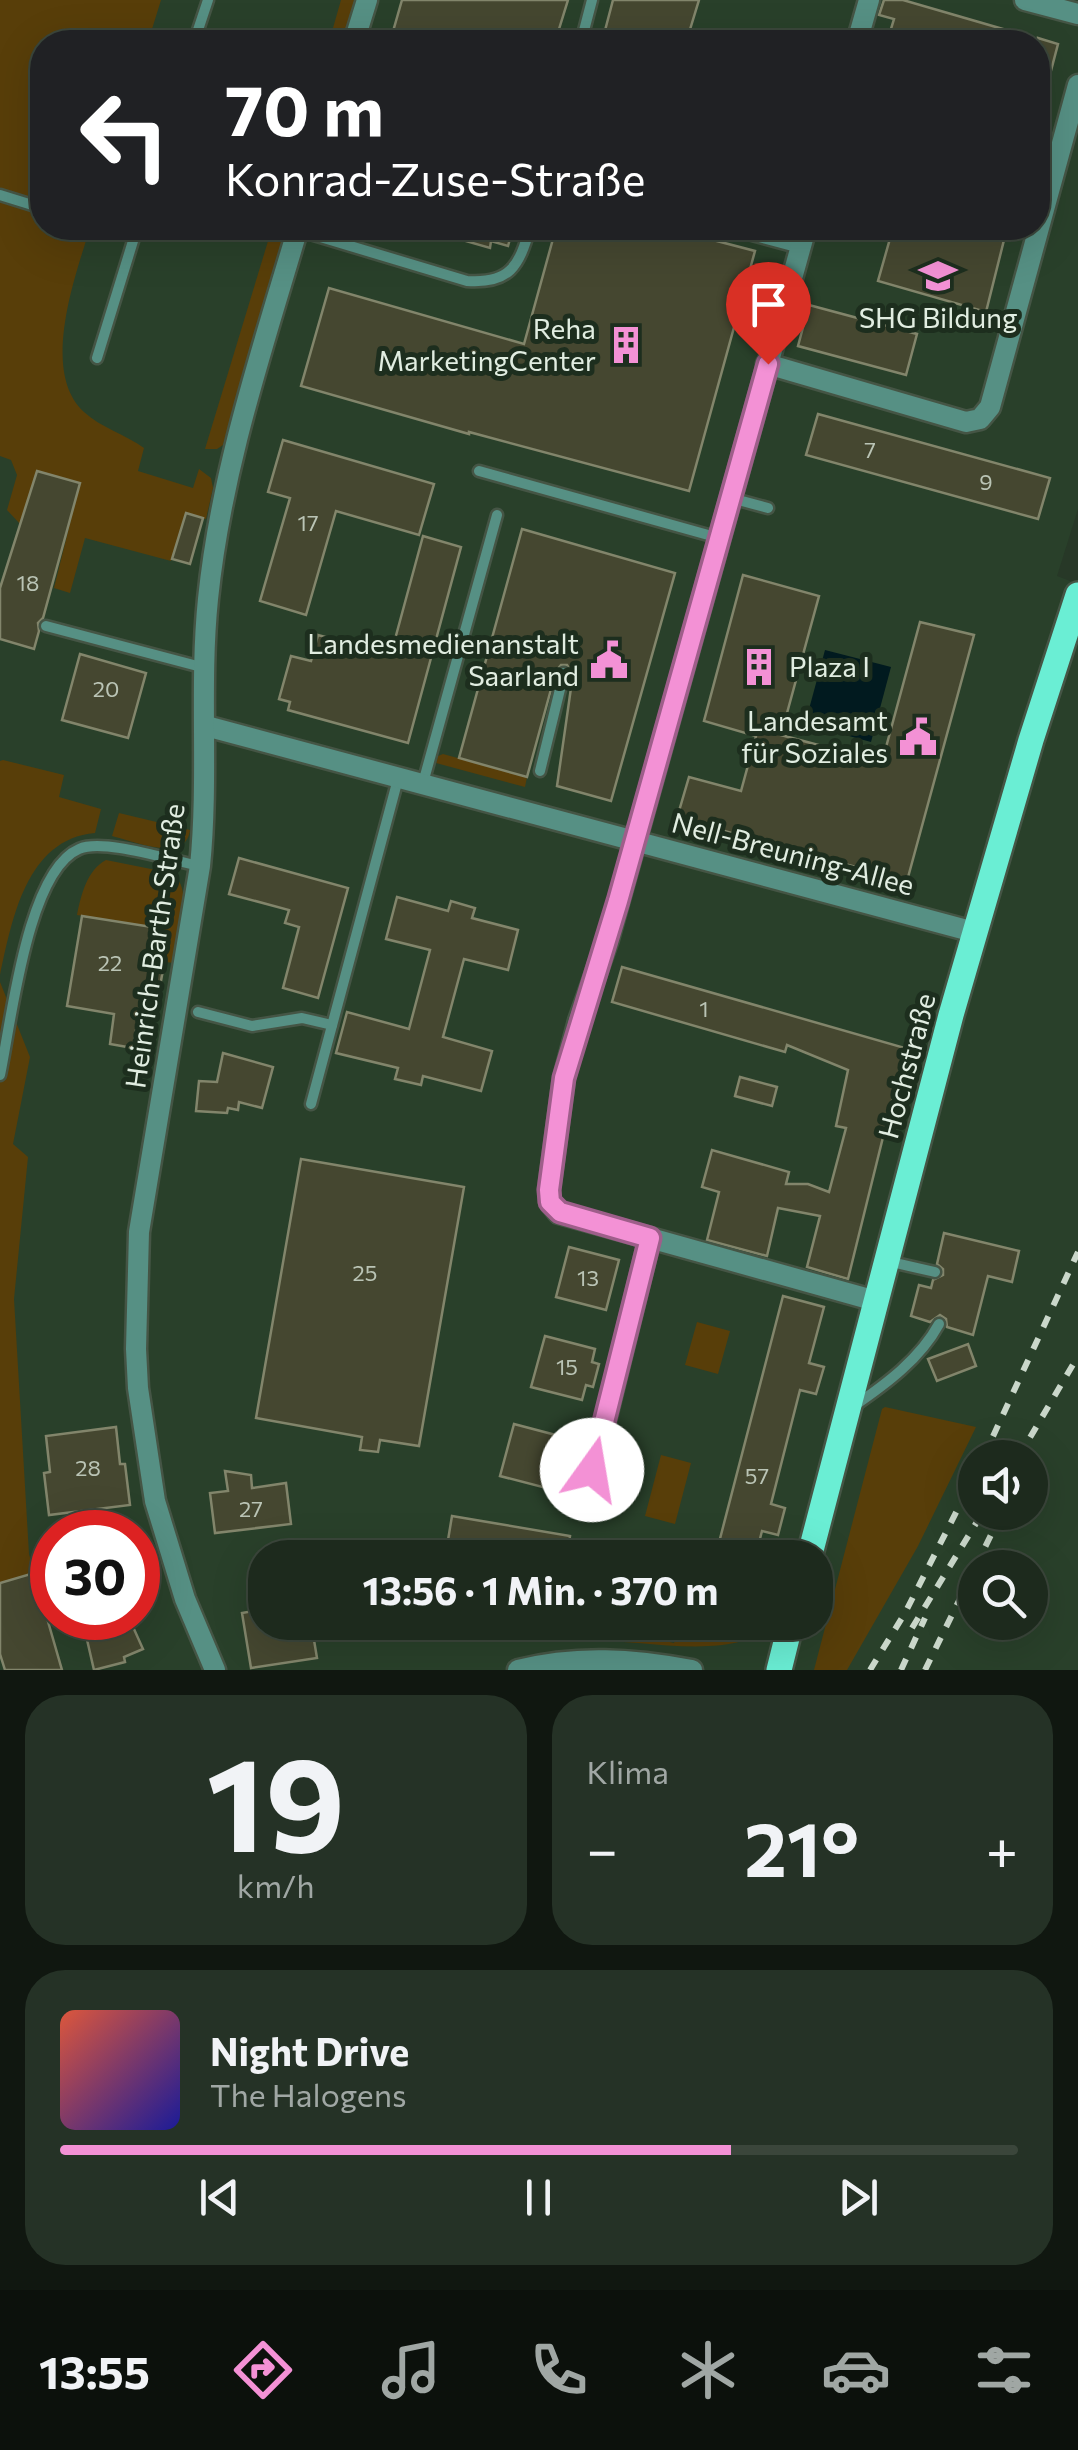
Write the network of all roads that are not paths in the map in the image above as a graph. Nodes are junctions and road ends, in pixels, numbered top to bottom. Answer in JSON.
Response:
{"nodes":[{"id":1,"x":208,"y":0,"type":"edge"},
{"id":2,"x":367,"y":0,"type":"edge"},
{"id":3,"x":592,"y":0,"type":"edge"},
{"id":4,"x":869,"y":0,"type":"edge"},
{"id":5,"x":1025,"y":0,"type":"edge"},
{"id":6,"x":1078,"y":14,"type":"edge"},
{"id":7,"x":198,"y":30,"type":"edge"},
{"id":8,"x":358,"y":30,"type":"edge"},
{"id":9,"x":584,"y":30,"type":"edge"},
{"id":10,"x":860,"y":30,"type":"edge"},
{"id":11,"x":1078,"y":86,"type":"edge"},
{"id":12,"x":1050,"y":188,"type":"edge"},
{"id":13,"x":0,"y":195,"type":"edge"},
{"id":14,"x":30,"y":204,"type":"edge"},
{"id":15,"x":133,"y":240,"type":"edge"},
{"id":16,"x":295,"y":240,"type":"edge"},
{"id":17,"x":333,"y":240,"type":"edge"},
{"id":18,"x":526,"y":240,"type":"edge"},
{"id":19,"x":802,"y":240,"type":"edge"},
{"id":20,"x":1036,"y":240,"type":"edge"},
{"id":21,"x":97,"y":358,"type":"dead end"},
{"id":22,"x":768,"y":364,"type":"junction"},
{"id":23,"x":478,"y":471,"type":"dead end"},
{"id":24,"x":730,"y":498,"type":"junction"},
{"id":25,"x":768,"y":508,"type":"dead end"},
{"id":26,"x":497,"y":515,"type":"dead end"},
{"id":27,"x":719,"y":538,"type":"junction"},
{"id":28,"x":1078,"y":595,"type":"edge"},
{"id":29,"x":46,"y":626,"type":"dead end"},
{"id":30,"x":206,"y":668,"type":"junction"},
{"id":31,"x":564,"y":674,"type":"dead end"},
{"id":32,"x":206,"y":726,"type":"junction"},
{"id":33,"x":540,"y":771,"type":"dead end"},
{"id":34,"x":398,"y":778,"type":"junction"},
{"id":35,"x":423,"y":783,"type":"junction"},
{"id":36,"x":636,"y":840,"type":"junction"},
{"id":37,"x":200,"y":866,"type":"junction"},
{"id":38,"x":974,"y":932,"type":"junction"},
{"id":39,"x":198,"y":1012,"type":"dead end"},
{"id":40,"x":332,"y":1025,"type":"junction"},
{"id":41,"x":0,"y":1075,"type":"edge"},
{"id":42,"x":311,"y":1104,"type":"dead end"},
{"id":43,"x":650,"y":1238,"type":"junction"},
{"id":44,"x":887,"y":1261,"type":"junction"},
{"id":45,"x":935,"y":1272,"type":"dead end"},
{"id":46,"x":876,"y":1301,"type":"junction"},
{"id":47,"x":939,"y":1324,"type":"dead end"},
{"id":48,"x":848,"y":1409,"type":"junction"},
{"id":49,"x":584,"y":1506,"type":"dead end"},
{"id":50,"x":814,"y":1540,"type":"edge"},
{"id":51,"x":786,"y":1640,"type":"edge"},
{"id":52,"x":619,"y":1665,"type":"edge"},
{"id":53,"x":215,"y":1670,"type":"edge"},
{"id":54,"x":518,"y":1670,"type":"edge"},
{"id":55,"x":692,"y":1670,"type":"edge"},
{"id":56,"x":779,"y":1670,"type":"edge"}],
"edges":[{"from":1,"to":7,"type":"lane"},
{"from":2,"to":8,"type":"street"},
{"from":3,"to":9,"type":"lane"},
{"from":4,"to":10,"type":"street"},
{"from":5,"to":6,"type":"street"},
{"from":11,"to":12,"type":"street"},
{"from":13,"to":14,"type":"lane"},
{"from":15,"to":21,"type":"lane"},
{"from":16,"to":30,"type":"street","name":"Heinrich-Barth-Straße"},
{"from":17,"to":18,"type":"lane"},
{"from":19,"to":22,"type":"street"},
{"from":20,"to":22,"type":"street"},
{"from":22,"to":24,"type":"street"},
{"from":23,"to":27,"type":"lane"},
{"from":24,"to":25,"type":"lane"},
{"from":24,"to":27,"type":"street"},
{"from":26,"to":35,"type":"lane"},
{"from":27,"to":36,"type":"street"},
{"from":28,"to":38,"type":"main road","name":"Hochstraße"},
{"from":29,"to":30,"type":"lane"},
{"from":30,"to":32,"type":"street","name":"Heinrich-Barth-Straße"},
{"from":31,"to":33,"type":"lane"},
{"from":32,"to":34,"type":"street","name":"Nell-Breuning-Allee"},
{"from":32,"to":37,"type":"street","name":"Heinrich-Barth-Straße"},
{"from":34,"to":35,"type":"street","name":"Nell-Breuning-Allee"},
{"from":34,"to":40,"type":"lane"},
{"from":35,"to":36,"type":"street","name":"Nell-Breuning-Allee"},
{"from":36,"to":38,"type":"street","name":"Nell-Breuning-Allee"},
{"from":36,"to":43,"type":"street"},
{"from":37,"to":41,"type":"lane"},
{"from":37,"to":53,"type":"street","name":"Heinrich-Barth-Straße"},
{"from":38,"to":44,"type":"main road","name":"Hochstraße"},
{"from":39,"to":40,"type":"lane"},
{"from":40,"to":42,"type":"lane"},
{"from":43,"to":46,"type":"street"},
{"from":43,"to":49,"type":"street"},
{"from":44,"to":45,"type":"lane"},
{"from":44,"to":46,"type":"main road","name":"Hochstraße"},
{"from":46,"to":48,"type":"main road","name":"Hochstraße"},
{"from":47,"to":48,"type":"lane"},
{"from":48,"to":50,"type":"main road","name":"Hochstraße"},
{"from":51,"to":56,"type":"main road"},
{"from":52,"to":54,"type":"street"},
{"from":52,"to":55,"type":"street"}]}
